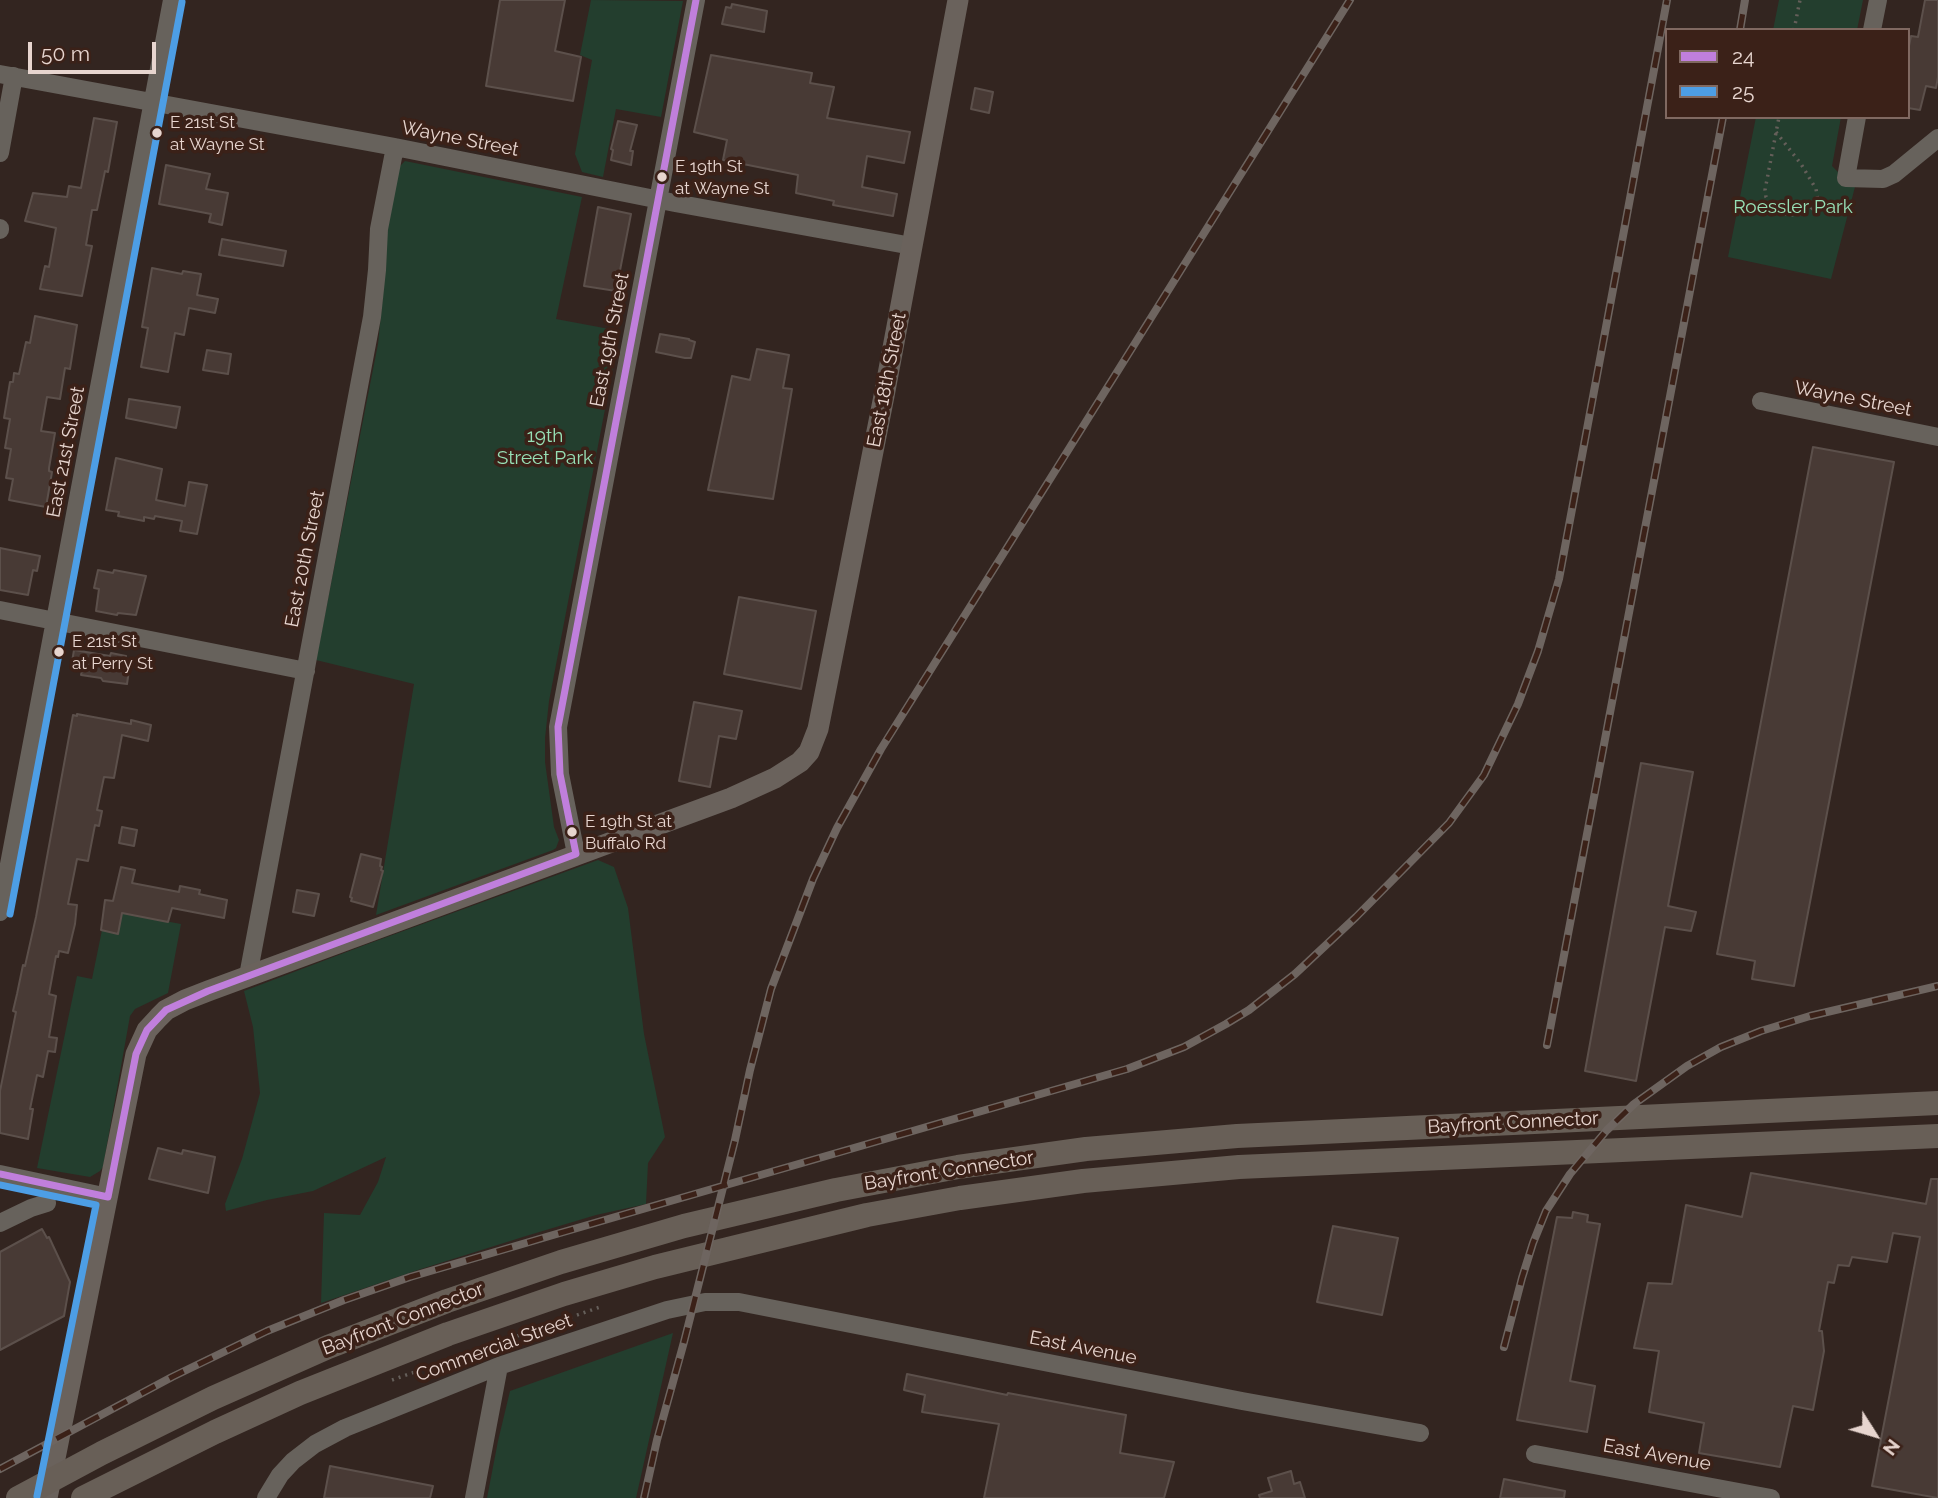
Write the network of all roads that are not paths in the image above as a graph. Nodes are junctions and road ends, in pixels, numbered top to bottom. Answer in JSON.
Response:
{"nodes":[{"id":1,"x":172,"y":0,"type":"edge"},
{"id":2,"x":696,"y":0,"type":"edge"},
{"id":3,"x":958,"y":0,"type":"edge"},
{"id":4,"x":1878,"y":0,"type":"edge"},
{"id":5,"x":1872,"y":28,"type":"edge"},
{"id":6,"x":7,"y":75,"type":"edge"},
{"id":7,"x":153,"y":103,"type":"junction"},
{"id":8,"x":1857,"y":119,"type":"edge"},
{"id":9,"x":1938,"y":138,"type":"edge"},
{"id":10,"x":395,"y":148,"type":"junction"},
{"id":11,"x":0,"y":153,"type":"edge"},
{"id":12,"x":658,"y":199,"type":"junction"},
{"id":13,"x":912,"y":246,"type":"junction"},
{"id":14,"x":1760,"y":401,"type":"dead end"},
{"id":15,"x":1938,"y":437,"type":"edge"},
{"id":16,"x":0,"y":610,"type":"edge"},
{"id":17,"x":55,"y":621,"type":"junction"},
{"id":18,"x":306,"y":671,"type":"junction"},
{"id":19,"x":576,"y":854,"type":"junction"},
{"id":20,"x":0,"y":912,"type":"edge"},
{"id":21,"x":248,"y":976,"type":"junction"},
{"id":22,"x":1938,"y":1103,"type":"edge"},
{"id":23,"x":1938,"y":1136,"type":"edge"},
{"id":24,"x":0,"y":1174,"type":"edge"},
{"id":25,"x":108,"y":1197,"type":"junction"},
{"id":26,"x":47,"y":1203,"type":"dead end"},
{"id":27,"x":0,"y":1223,"type":"edge"},
{"id":28,"x":739,"y":1302,"type":"joint"},
{"id":29,"x":499,"y":1366,"type":"junction"},
{"id":30,"x":1420,"y":1433,"type":"dead end"},
{"id":31,"x":1535,"y":1454,"type":"dead end"},
{"id":32,"x":18,"y":1498,"type":"edge"},
{"id":33,"x":47,"y":1498,"type":"edge"},
{"id":34,"x":83,"y":1498,"type":"edge"},
{"id":35,"x":266,"y":1498,"type":"edge"},
{"id":36,"x":474,"y":1498,"type":"edge"},
{"id":37,"x":1772,"y":1498,"type":"edge"}],
"edges":[{"from":1,"to":7,"type":"street","name":"East 21st Street"},
{"from":2,"to":12,"type":"street","name":"East 19th Street"},
{"from":3,"to":13,"type":"main road","name":"East 18th Street"},
{"from":4,"to":5,"type":"street"},
{"from":6,"to":7,"type":"street","name":"Wayne Street"},
{"from":6,"to":11,"type":"street"},
{"from":7,"to":10,"type":"street","name":"Wayne Street"},
{"from":7,"to":17,"type":"street","name":"East 21st Street"},
{"from":8,"to":9,"type":"street"},
{"from":10,"to":12,"type":"street","name":"Wayne Street"},
{"from":10,"to":18,"type":"street","name":"East 20th Street"},
{"from":12,"to":13,"type":"street","name":"Wayne Street"},
{"from":12,"to":19,"type":"street","name":"East 19th Street"},
{"from":13,"to":19,"type":"main road","name":"East 18th Street"},
{"from":14,"to":15,"type":"street","name":"Wayne Street"},
{"from":16,"to":17,"type":"street"},
{"from":17,"to":18,"type":"street"},
{"from":17,"to":20,"type":"street","name":"East 21st Street"},
{"from":18,"to":21,"type":"street","name":"East 20th Street"},
{"from":19,"to":21,"type":"main road"},
{"from":21,"to":25,"type":"main road"},
{"from":22,"to":32,"type":"highway","name":"Bayfront Connector"},
{"from":23,"to":34,"type":"highway","name":"Bayfront Connector"},
{"from":24,"to":25,"type":"street"},
{"from":25,"to":33,"type":"main road"},
{"from":26,"to":27,"type":"street"},
{"from":28,"to":29,"type":"street","name":"Commercial Street"},
{"from":28,"to":30,"type":"street","name":"East Avenue"},
{"from":29,"to":35,"type":"street","name":"Commercial Street"},
{"from":29,"to":36,"type":"street"},
{"from":31,"to":37,"type":"street","name":"East Avenue"}]}
